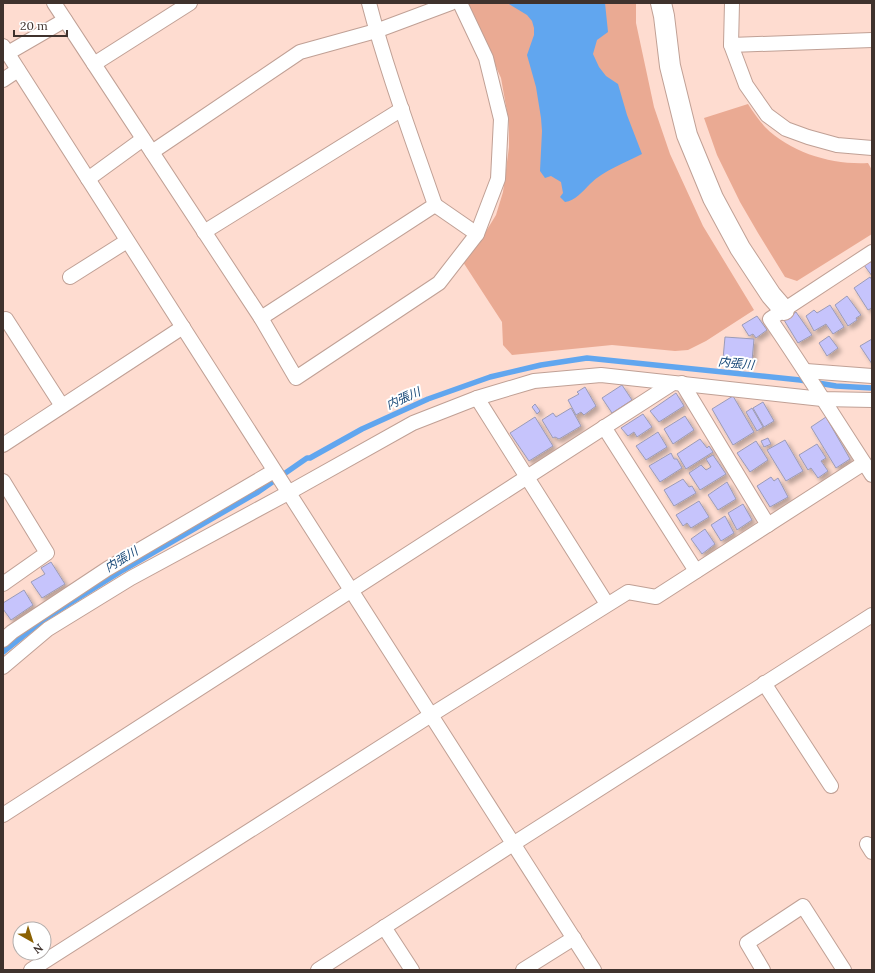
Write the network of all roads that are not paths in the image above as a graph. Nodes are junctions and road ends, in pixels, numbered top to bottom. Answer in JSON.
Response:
{"nodes":[{"id":1,"x":54,"y":3,"type":"edge"},
{"id":2,"x":190,"y":3,"type":"edge"},
{"id":3,"x":369,"y":3,"type":"edge"},
{"id":4,"x":451,"y":3,"type":"edge"},
{"id":5,"x":460,"y":3,"type":"edge"},
{"id":6,"x":732,"y":3,"type":"edge"},
{"id":7,"x":663,"y":7,"type":"edge"},
{"id":8,"x":65,"y":20,"type":"junction"},
{"id":9,"x":376,"y":31,"type":"junction"},
{"id":10,"x":872,"y":40,"type":"edge"},
{"id":11,"x":732,"y":45,"type":"junction"},
{"id":12,"x":5,"y":50,"type":"edge"},
{"id":13,"x":94,"y":64,"type":"junction"},
{"id":14,"x":18,"y":70,"type":"junction"},
{"id":15,"x":3,"y":80,"type":"edge"},
{"id":16,"x":402,"y":109,"type":"junction"},
{"id":17,"x":143,"y":139,"type":"junction"},
{"id":18,"x":872,"y":148,"type":"edge"},
{"id":19,"x":152,"y":152,"type":"junction"},
{"id":20,"x":88,"y":179,"type":"junction"},
{"id":21,"x":435,"y":205,"type":"junction"},
{"id":22,"x":204,"y":232,"type":"junction"},
{"id":23,"x":477,"y":234,"type":"junction"},
{"id":24,"x":128,"y":241,"type":"junction"},
{"id":25,"x":872,"y":252,"type":"edge"},
{"id":26,"x":70,"y":277,"type":"dead end"},
{"id":27,"x":784,"y":310,"type":"junction"},
{"id":28,"x":261,"y":318,"type":"junction"},
{"id":29,"x":3,"y":321,"type":"edge"},
{"id":30,"x":183,"y":327,"type":"junction"},
{"id":31,"x":806,"y":371,"type":"junction"},
{"id":32,"x":872,"y":376,"type":"edge"},
{"id":33,"x":678,"y":383,"type":"junction"},
{"id":34,"x":477,"y":398,"type":"junction"},
{"id":35,"x":822,"y":399,"type":"junction"},
{"id":36,"x":872,"y":400,"type":"edge"},
{"id":37,"x":62,"y":406,"type":"junction"},
{"id":38,"x":604,"y":427,"type":"junction"},
{"id":39,"x":3,"y":445,"type":"edge"},
{"id":40,"x":864,"y":463,"type":"junction"},
{"id":41,"x":275,"y":472,"type":"junction"},
{"id":42,"x":872,"y":475,"type":"edge"},
{"id":43,"x":528,"y":477,"type":"junction"},
{"id":44,"x":3,"y":481,"type":"edge"},
{"id":45,"x":287,"y":490,"type":"junction"},
{"id":46,"x":768,"y":525,"type":"junction"},
{"id":47,"x":696,"y":571,"type":"junction"},
{"id":48,"x":3,"y":584,"type":"edge"},
{"id":49,"x":352,"y":590,"type":"junction"},
{"id":50,"x":607,"y":604,"type":"junction"},
{"id":51,"x":872,"y":615,"type":"edge"},
{"id":52,"x":3,"y":640,"type":"edge"},
{"id":53,"x":3,"y":667,"type":"edge"},
{"id":54,"x":764,"y":683,"type":"junction"},
{"id":55,"x":431,"y":715,"type":"junction"},
{"id":56,"x":831,"y":786,"type":"dead end"},
{"id":57,"x":3,"y":815,"type":"edge"},
{"id":58,"x":513,"y":844,"type":"junction"},
{"id":59,"x":384,"y":927,"type":"junction"},
{"id":60,"x":574,"y":938,"type":"junction"},
{"id":61,"x":31,"y":970,"type":"edge"},
{"id":62,"x":318,"y":970,"type":"edge"},
{"id":63,"x":412,"y":970,"type":"edge"},
{"id":64,"x":523,"y":970,"type":"edge"},
{"id":65,"x":594,"y":970,"type":"edge"},
{"id":66,"x":764,"y":970,"type":"edge"},
{"id":67,"x":844,"y":970,"type":"edge"}],
"edges":[{"from":1,"to":8,"type":"street"},
{"from":2,"to":13,"type":"street"},
{"from":3,"to":9,"type":"street"},
{"from":4,"to":9,"type":"street"},
{"from":5,"to":23,"type":"street"},
{"from":6,"to":11,"type":"street"},
{"from":7,"to":27,"type":"street"},
{"from":8,"to":12,"type":"street"},
{"from":8,"to":13,"type":"street"},
{"from":9,"to":16,"type":"street"},
{"from":9,"to":19,"type":"street"},
{"from":10,"to":11,"type":"street"},
{"from":11,"to":18,"type":"street"},
{"from":12,"to":14,"type":"street"},
{"from":13,"to":17,"type":"street"},
{"from":14,"to":15,"type":"street"},
{"from":14,"to":20,"type":"street"},
{"from":16,"to":21,"type":"street"},
{"from":16,"to":22,"type":"street"},
{"from":17,"to":19,"type":"street"},
{"from":17,"to":20,"type":"street"},
{"from":19,"to":22,"type":"street"},
{"from":20,"to":24,"type":"street"},
{"from":21,"to":23,"type":"street"},
{"from":21,"to":28,"type":"street"},
{"from":22,"to":28,"type":"street"},
{"from":23,"to":28,"type":"street"},
{"from":24,"to":26,"type":"street"},
{"from":24,"to":30,"type":"street"},
{"from":25,"to":27,"type":"street"},
{"from":27,"to":31,"type":"street"},
{"from":29,"to":37,"type":"street"},
{"from":30,"to":37,"type":"street"},
{"from":30,"to":41,"type":"street"},
{"from":31,"to":32,"type":"street"},
{"from":31,"to":35,"type":"street"},
{"from":33,"to":34,"type":"street"},
{"from":33,"to":35,"type":"street"},
{"from":33,"to":38,"type":"street"},
{"from":33,"to":46,"type":"street"},
{"from":34,"to":43,"type":"street"},
{"from":34,"to":45,"type":"street"},
{"from":35,"to":36,"type":"street"},
{"from":35,"to":40,"type":"street"},
{"from":37,"to":39,"type":"street"},
{"from":38,"to":43,"type":"street"},
{"from":38,"to":47,"type":"street"},
{"from":40,"to":42,"type":"street"},
{"from":40,"to":46,"type":"street"},
{"from":41,"to":45,"type":"street"},
{"from":41,"to":52,"type":"street"},
{"from":43,"to":49,"type":"street"},
{"from":43,"to":50,"type":"street"},
{"from":44,"to":48,"type":"street"},
{"from":45,"to":49,"type":"street"},
{"from":45,"to":53,"type":"street"},
{"from":46,"to":47,"type":"street"},
{"from":47,"to":50,"type":"street"},
{"from":49,"to":55,"type":"street"},
{"from":49,"to":57,"type":"street"},
{"from":50,"to":55,"type":"street"},
{"from":51,"to":54,"type":"street"},
{"from":54,"to":56,"type":"street"},
{"from":54,"to":58,"type":"street"},
{"from":55,"to":58,"type":"street"},
{"from":55,"to":61,"type":"street"},
{"from":58,"to":59,"type":"street"},
{"from":58,"to":60,"type":"street"},
{"from":59,"to":62,"type":"street"},
{"from":59,"to":63,"type":"street"},
{"from":60,"to":64,"type":"street"},
{"from":60,"to":65,"type":"street"},
{"from":66,"to":67,"type":"street"}]}
